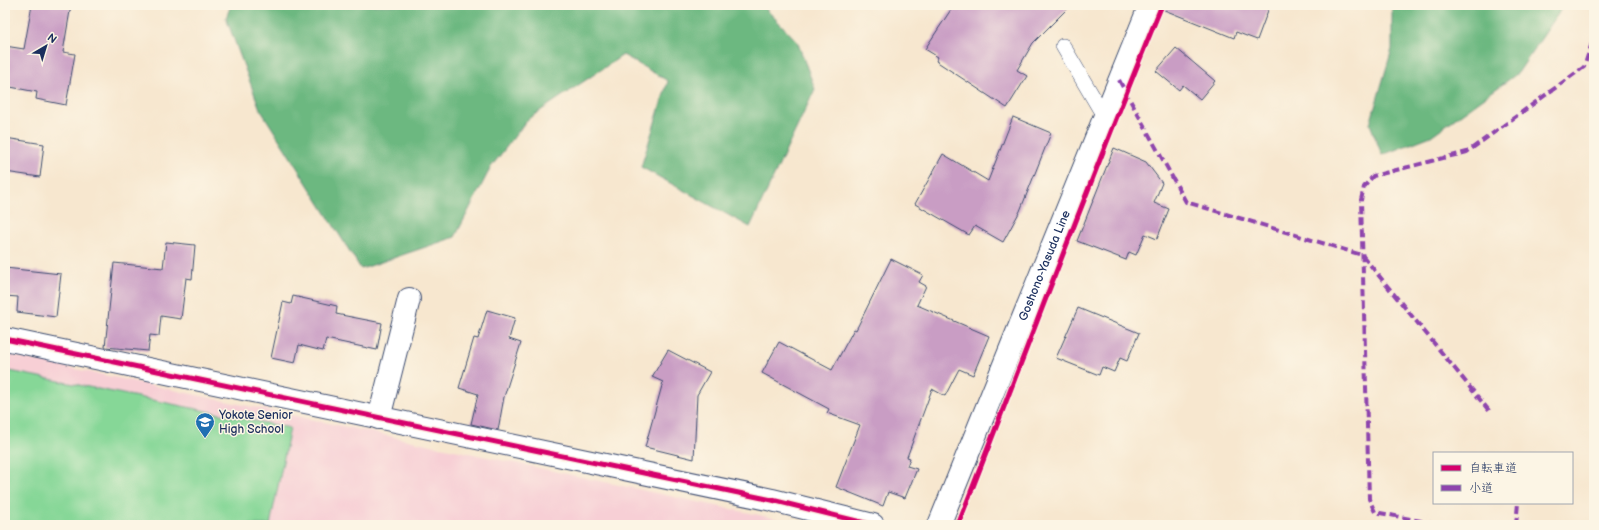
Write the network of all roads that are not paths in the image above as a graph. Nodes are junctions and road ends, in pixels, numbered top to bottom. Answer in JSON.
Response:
{"nodes":[{"id":1,"x":1150,"y":5,"type":"edge"},
{"id":2,"x":1063,"y":46,"type":"dead end"},
{"id":3,"x":1104,"y":116,"type":"junction"},
{"id":4,"x":409,"y":299,"type":"dead end"},
{"id":5,"x":5,"y":339,"type":"edge"},
{"id":6,"x":379,"y":418,"type":"junction"},
{"id":7,"x":873,"y":525,"type":"edge"},
{"id":8,"x":939,"y":525,"type":"edge"}],
"edges":[{"from":1,"to":3,"type":"street","name":"Goshono-Yasuda Line"},
{"from":2,"to":3,"type":"lane"},
{"from":3,"to":8,"type":"street","name":"Goshono-Yasuda Line"},
{"from":4,"to":6,"type":"street"},
{"from":5,"to":6,"type":"street"},
{"from":6,"to":7,"type":"street"}]}
